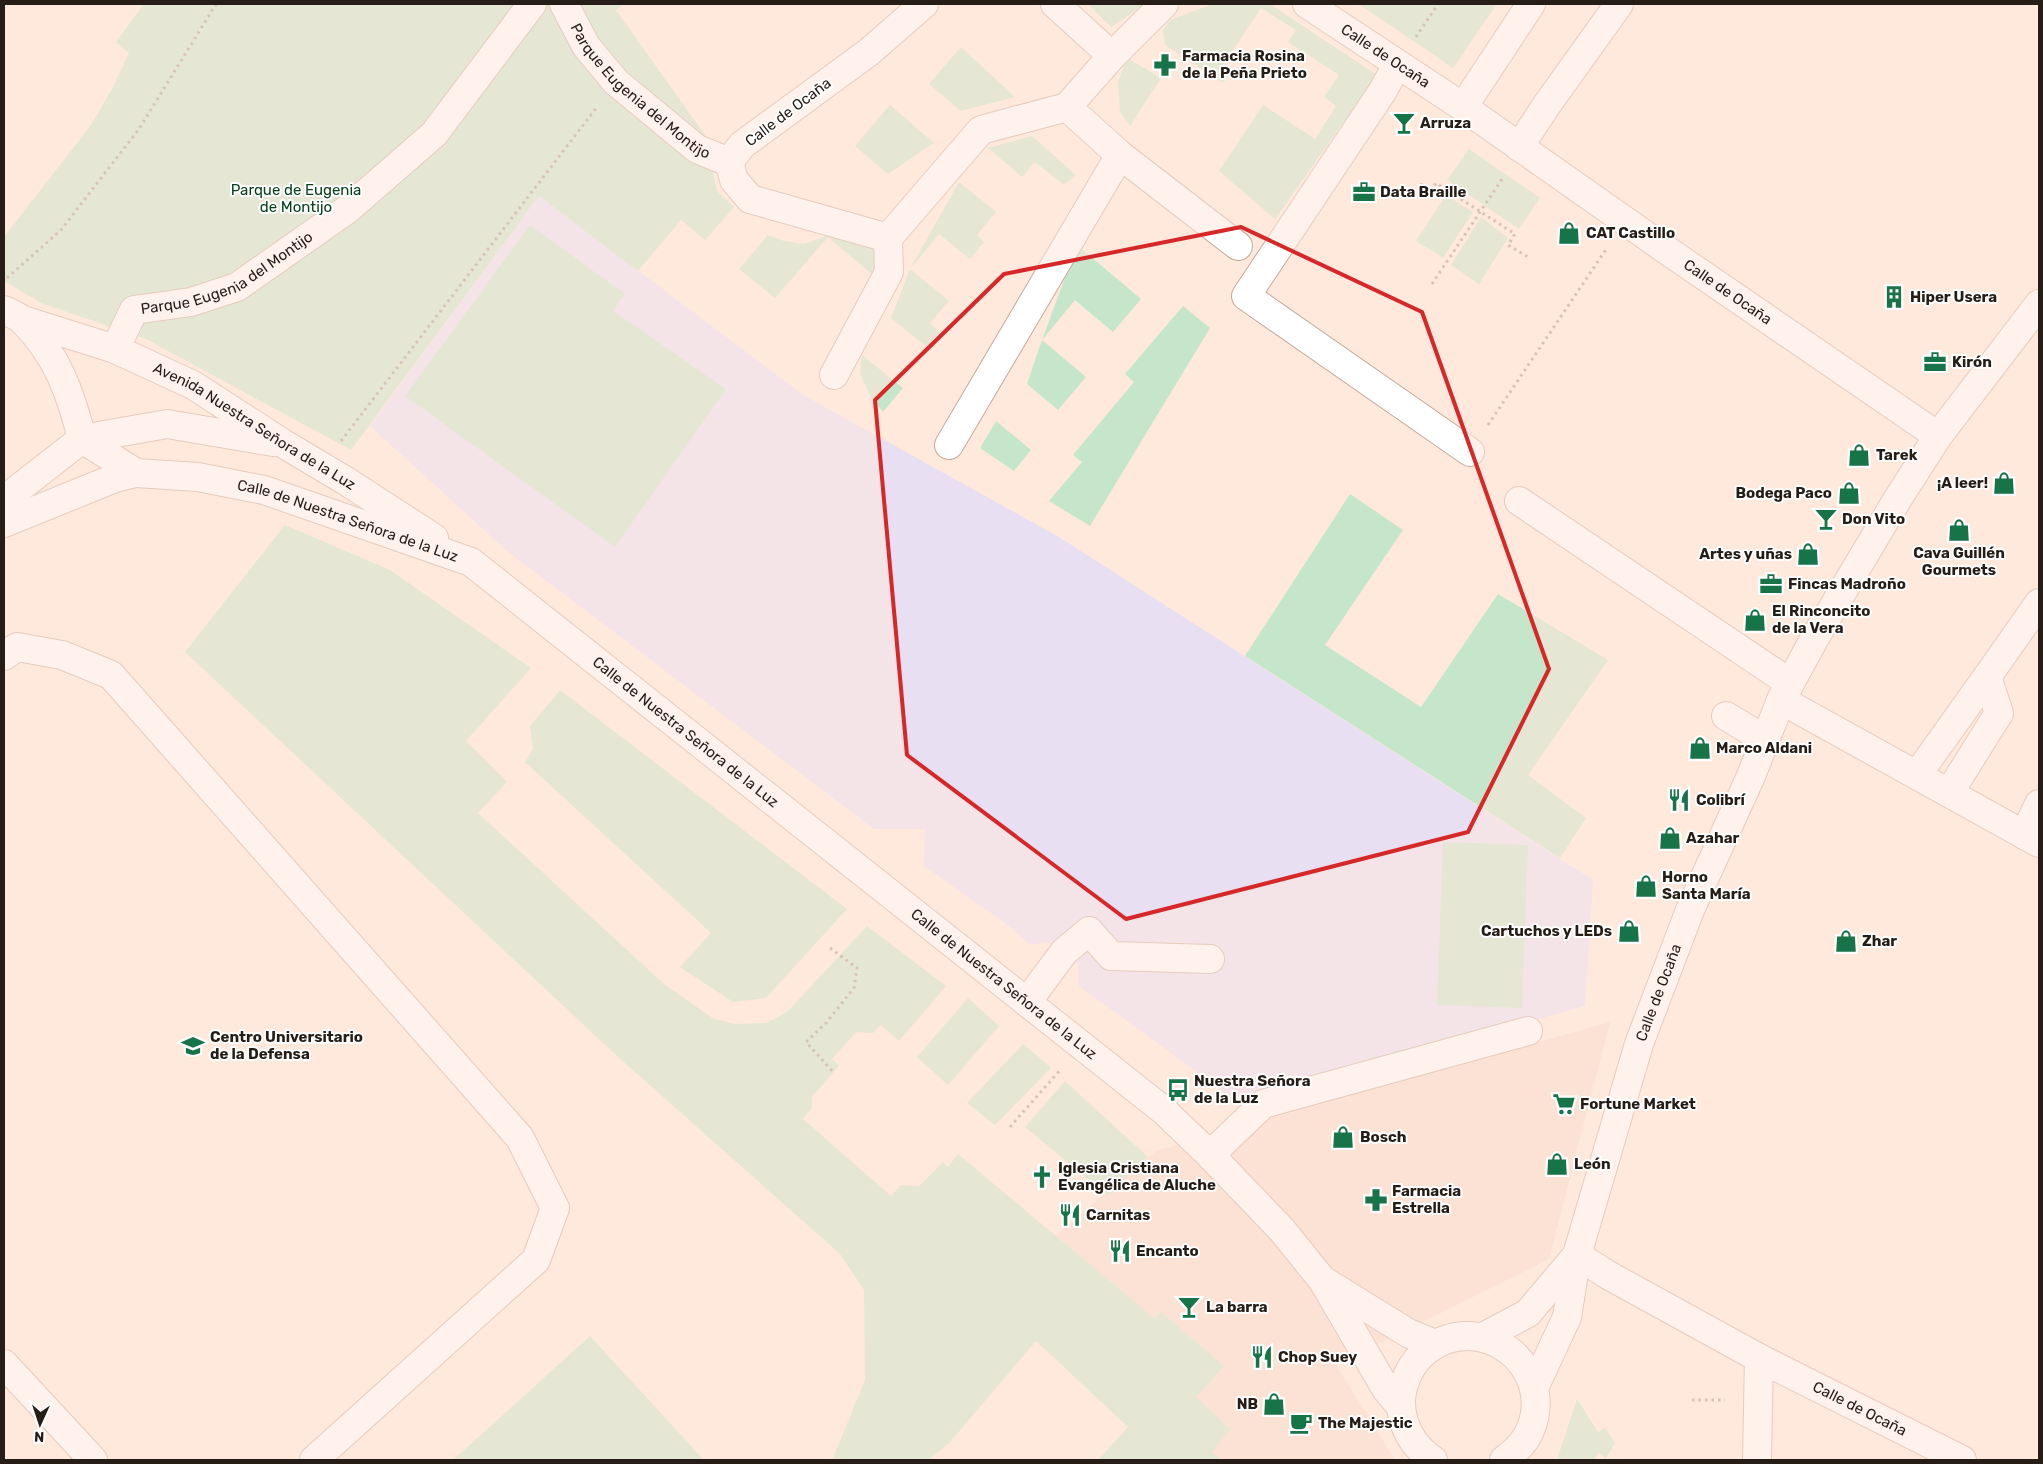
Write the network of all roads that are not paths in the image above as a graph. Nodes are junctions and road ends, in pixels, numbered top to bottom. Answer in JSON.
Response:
{"nodes":[{"id":1,"x":532,"y":4,"type":"edge"},
{"id":2,"x":564,"y":4,"type":"edge"},
{"id":3,"x":924,"y":4,"type":"edge"},
{"id":4,"x":1055,"y":4,"type":"edge"},
{"id":5,"x":1164,"y":4,"type":"edge"},
{"id":6,"x":1307,"y":4,"type":"edge"},
{"id":7,"x":1531,"y":4,"type":"edge"},
{"id":8,"x":1619,"y":4,"type":"edge"},
{"id":9,"x":1112,"y":56,"type":"junction"},
{"id":10,"x":1397,"y":65,"type":"junction"},
{"id":11,"x":1067,"y":107,"type":"junction"},
{"id":12,"x":1464,"y":107,"type":"junction"},
{"id":13,"x":1520,"y":147,"type":"junction"},
{"id":14,"x":1120,"y":155,"type":"junction"},
{"id":15,"x":729,"y":162,"type":"junction"},
{"id":16,"x":888,"y":238,"type":"junction"},
{"id":17,"x":1238,"y":246,"type":"dead end"},
{"id":18,"x":2039,"y":304,"type":"edge"},
{"id":19,"x":13,"y":315,"type":"edge"},
{"id":20,"x":115,"y":349,"type":"junction"},
{"id":21,"x":834,"y":376,"type":"dead end"},
{"id":22,"x":1938,"y":436,"type":"junction"},
{"id":23,"x":82,"y":439,"type":"junction"},
{"id":24,"x":284,"y":444,"type":"junction"},
{"id":25,"x":949,"y":446,"type":"dead end"},
{"id":26,"x":1470,"y":452,"type":"road end"},
{"id":27,"x":136,"y":473,"type":"junction"},
{"id":28,"x":4,"y":500,"type":"edge"},
{"id":29,"x":1519,"y":501,"type":"dead end"},
{"id":30,"x":4,"y":523,"type":"edge"},
{"id":31,"x":471,"y":562,"type":"junction"},
{"id":32,"x":2039,"y":603,"type":"edge"},
{"id":33,"x":4,"y":656,"type":"edge"},
{"id":34,"x":1987,"y":677,"type":"junction"},
{"id":35,"x":1786,"y":691,"type":"junction"},
{"id":36,"x":1726,"y":716,"type":"dead end"},
{"id":37,"x":1764,"y":739,"type":"junction"},
{"id":38,"x":1917,"y":776,"type":"junction"},
{"id":39,"x":1949,"y":793,"type":"junction"},
{"id":40,"x":2039,"y":804,"type":"edge"},
{"id":41,"x":2032,"y":839,"type":"edge"},
{"id":42,"x":1210,"y":959,"type":"dead end"},
{"id":43,"x":1027,"y":1002,"type":"junction"},
{"id":44,"x":1528,"y":1031,"type":"dead end"},
{"id":45,"x":1210,"y":1155,"type":"junction"},
{"id":46,"x":1577,"y":1255,"type":"junction"},
{"id":47,"x":1323,"y":1281,"type":"junction"},
{"id":48,"x":1483,"y":1337,"type":"junction"},
{"id":49,"x":1435,"y":1344,"type":"junction"},
{"id":50,"x":1760,"y":1358,"type":"junction"},
{"id":51,"x":4,"y":1364,"type":"edge"},
{"id":52,"x":1534,"y":1388,"type":"junction"},
{"id":53,"x":1401,"y":1407,"type":"junction"},
{"id":54,"x":1424,"y":1456,"type":"edge"},
{"id":55,"x":93,"y":1460,"type":"edge"},
{"id":56,"x":314,"y":1460,"type":"edge"},
{"id":57,"x":1505,"y":1460,"type":"edge"},
{"id":58,"x":1757,"y":1460,"type":"edge"},
{"id":59,"x":1962,"y":1460,"type":"edge"}],
"edges":[{"from":1,"to":20,"type":"street","name":"Parque Eugenia del Montijo"},
{"from":2,"to":15,"type":"street","name":"Parque Eugenia del Montijo"},
{"from":3,"to":15,"type":"street","name":"Calle de Ocaña"},
{"from":4,"to":9,"type":"street"},
{"from":5,"to":9,"type":"street"},
{"from":6,"to":10,"type":"street","name":"Calle de Ocaña"},
{"from":7,"to":12,"type":"street"},
{"from":8,"to":13,"type":"street"},
{"from":9,"to":11,"type":"street"},
{"from":10,"to":12,"type":"street","name":"Calle de Ocaña"},
{"from":10,"to":26,"type":"street"},
{"from":11,"to":14,"type":"street"},
{"from":11,"to":16,"type":"street"},
{"from":12,"to":13,"type":"street","name":"Calle de Ocaña"},
{"from":13,"to":22,"type":"street","name":"Calle de Ocaña"},
{"from":14,"to":17,"type":"street"},
{"from":14,"to":25,"type":"street"},
{"from":15,"to":16,"type":"street"},
{"from":16,"to":21,"type":"street"},
{"from":18,"to":22,"type":"street","name":"Calle de Ocaña"},
{"from":19,"to":20,"type":"street","name":"Avenida Nuestra Señora de la Luz"},
{"from":19,"to":23,"type":"street"},
{"from":20,"to":24,"type":"street","name":"Avenida Nuestra Señora de la Luz"},
{"from":22,"to":35,"type":"street","name":"Calle de Ocaña"},
{"from":23,"to":24,"type":"street"},
{"from":23,"to":27,"type":"street","name":"Calle de Nuestra Señora de la Luz"},
{"from":23,"to":28,"type":"street"},
{"from":24,"to":31,"type":"street","name":"Avenida Nuestra Señora de la Luz"},
{"from":27,"to":30,"type":"street"},
{"from":27,"to":31,"type":"street","name":"Calle de Nuestra Señora de la Luz"},
{"from":29,"to":35,"type":"street"},
{"from":31,"to":43,"type":"street","name":"Calle de Nuestra Señora de la Luz"},
{"from":32,"to":34,"type":"street"},
{"from":33,"to":56,"type":"street"},
{"from":34,"to":38,"type":"street"},
{"from":34,"to":39,"type":"street"},
{"from":35,"to":37,"type":"street","name":"Calle de Ocaña"},
{"from":35,"to":38,"type":"street"},
{"from":36,"to":37,"type":"street"},
{"from":37,"to":46,"type":"street","name":"Calle de Ocaña"},
{"from":38,"to":39,"type":"street"},
{"from":39,"to":41,"type":"street"},
{"from":40,"to":41,"type":"street"},
{"from":42,"to":43,"type":"street"},
{"from":43,"to":45,"type":"street","name":"Calle de Nuestra Señora de la Luz"},
{"from":44,"to":45,"type":"street"},
{"from":45,"to":47,"type":"street","name":"Calle de Nuestra Señora de la Luz"},
{"from":46,"to":48,"type":"street","name":"Calle de Ocaña"},
{"from":46,"to":50,"type":"street","name":"Calle de Ocaña"},
{"from":46,"to":52,"type":"street","name":"Calle de Ocaña"},
{"from":47,"to":49,"type":"street"},
{"from":47,"to":53,"type":"street"},
{"from":48,"to":49,"type":"street"},
{"from":48,"to":52,"type":"street"},
{"from":49,"to":53,"type":"street"},
{"from":50,"to":58,"type":"street"},
{"from":50,"to":59,"type":"street","name":"Calle de Ocaña"},
{"from":51,"to":55,"type":"street"},
{"from":52,"to":57,"type":"street"},
{"from":53,"to":54,"type":"street"}]}
